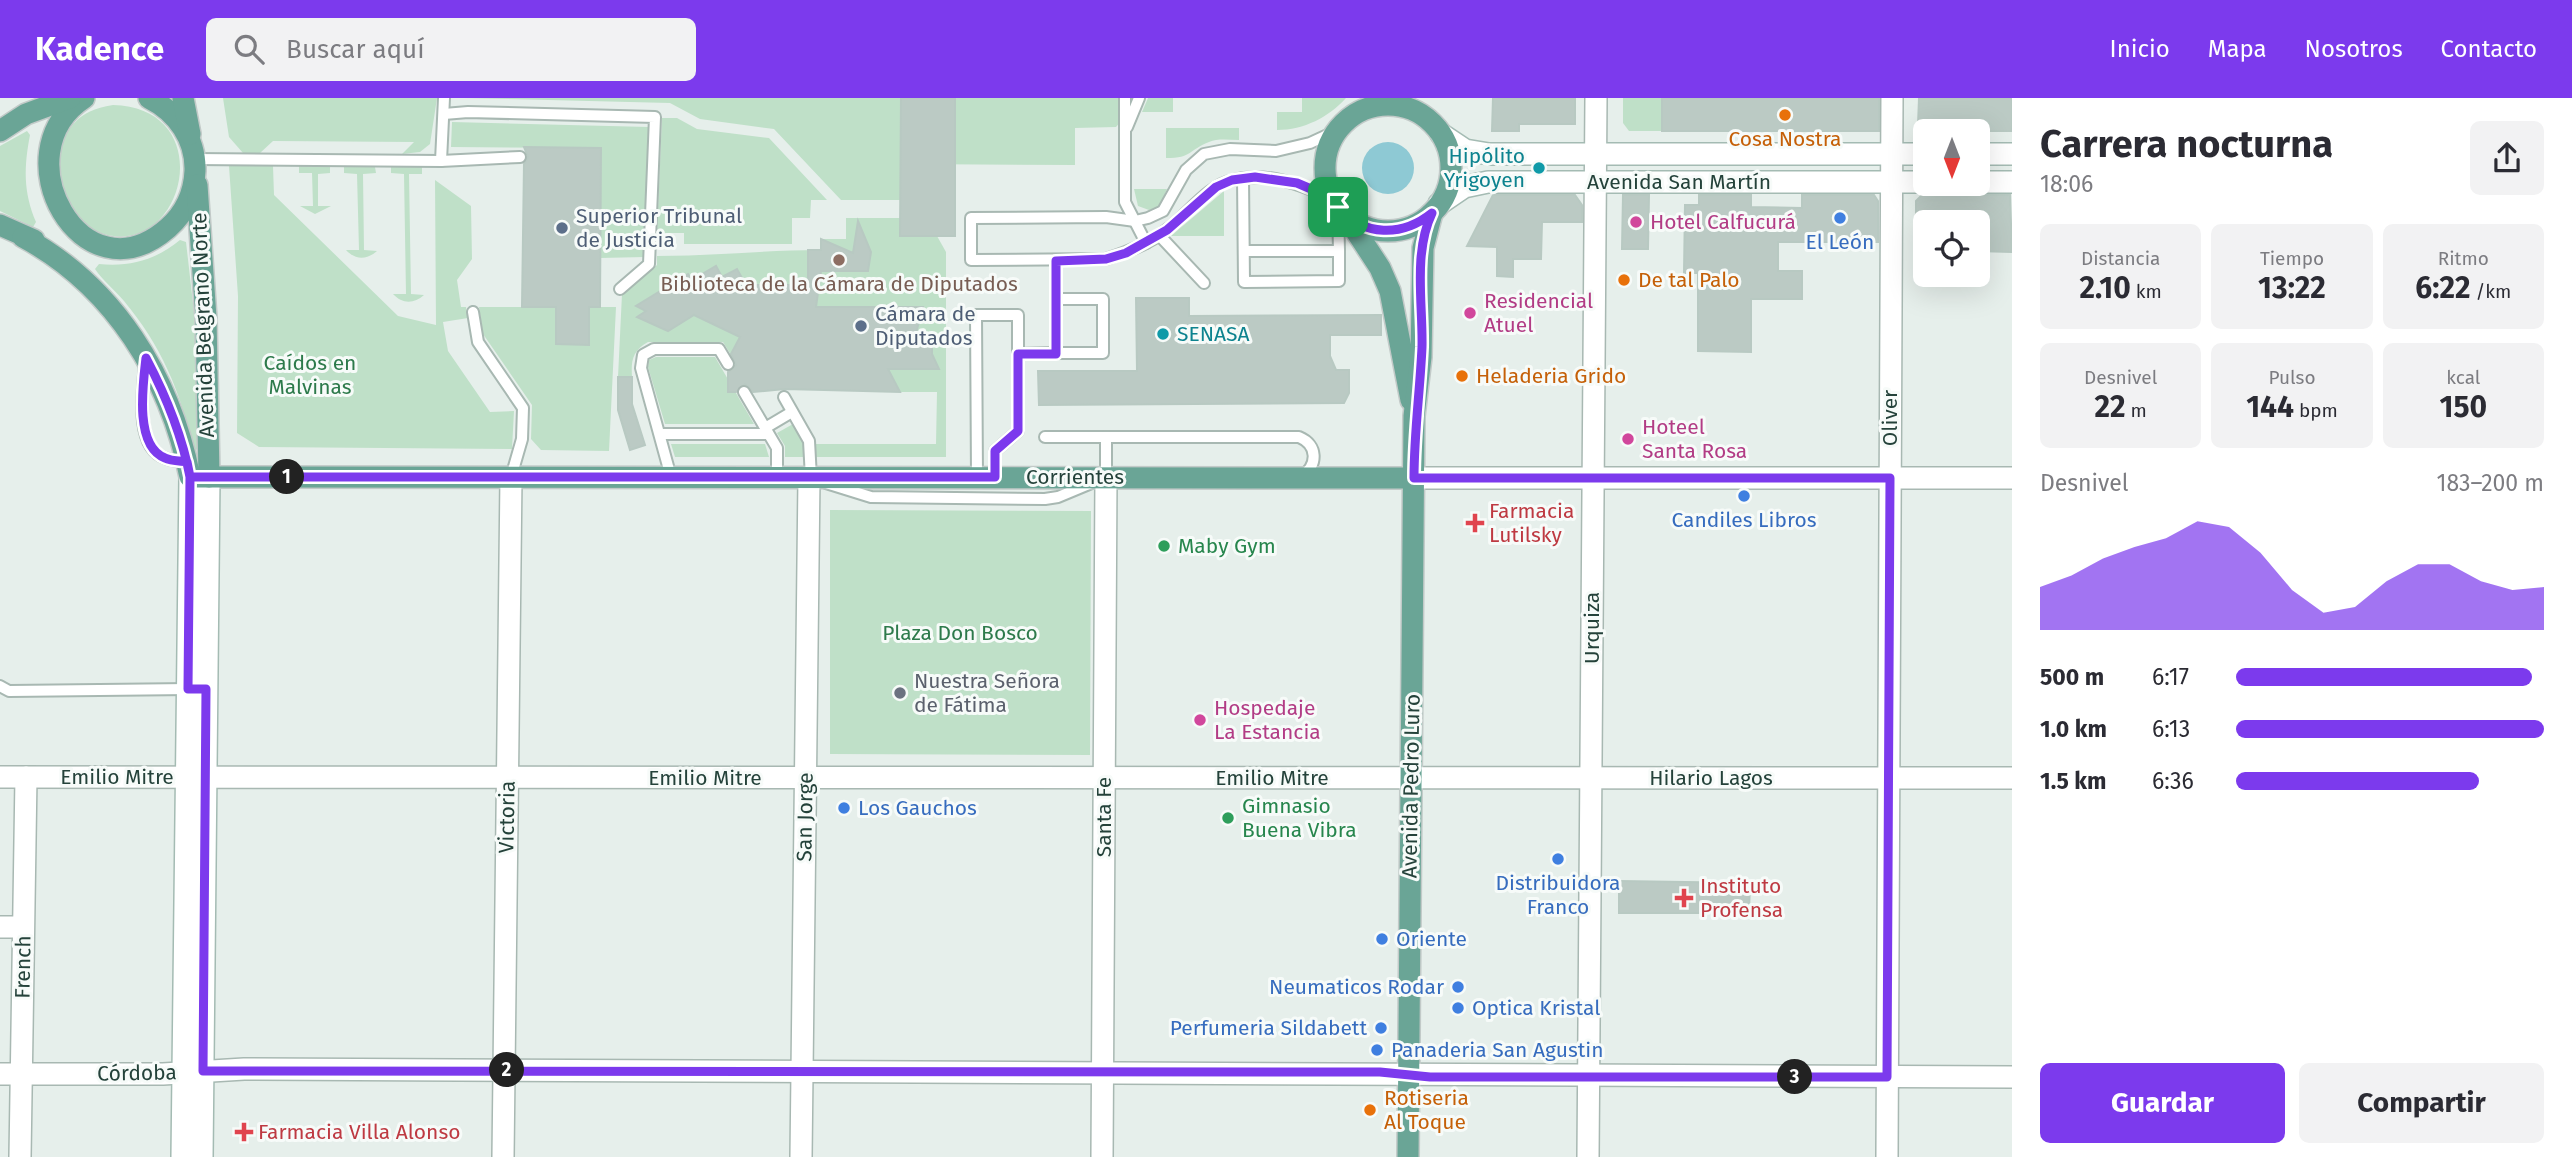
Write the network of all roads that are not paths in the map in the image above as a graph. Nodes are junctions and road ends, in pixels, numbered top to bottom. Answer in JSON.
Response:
{"nodes":[{"id":1,"x":84,"y":98,"type":"edge"},
{"id":2,"x":149,"y":98,"type":"edge"},
{"id":3,"x":183,"y":98,"type":"edge"},
{"id":4,"x":444,"y":98,"type":"edge"},
{"id":5,"x":1125,"y":98,"type":"edge"},
{"id":6,"x":1139,"y":98,"type":"edge"},
{"id":7,"x":1362,"y":98,"type":"edge"},
{"id":8,"x":1429,"y":98,"type":"edge"},
{"id":9,"x":1596,"y":98,"type":"edge"},
{"id":10,"x":1892,"y":98,"type":"edge"},
{"id":11,"x":58,"y":99,"type":"edge"},
{"id":12,"x":444,"y":114,"type":"junction"},
{"id":13,"x":1339,"y":127,"type":"junction"},
{"id":14,"x":1438,"y":129,"type":"junction"},
{"id":15,"x":1125,"y":130,"type":"junction"},
{"id":16,"x":0,"y":131,"type":"edge"},
{"id":17,"x":45,"y":136,"type":"junction"},
{"id":18,"x":1990,"y":154,"type":"edge"},
{"id":19,"x":2012,"y":154,"type":"edge"},
{"id":20,"x":1596,"y":155,"type":"junction"},
{"id":21,"x":1891,"y":155,"type":"junction"},
{"id":22,"x":1913,"y":155,"type":"edge"},
{"id":23,"x":520,"y":157,"type":"dead end"},
{"id":24,"x":194,"y":159,"type":"junction"},
{"id":25,"x":440,"y":161,"type":"junction"},
{"id":26,"x":1243,"y":178,"type":"junction"},
{"id":27,"x":1595,"y":182,"type":"junction"},
{"id":28,"x":1891,"y":182,"type":"junction"},
{"id":29,"x":1913,"y":182,"type":"edge"},
{"id":30,"x":1990,"y":182,"type":"edge"},
{"id":31,"x":2012,"y":182,"type":"edge"},
{"id":32,"x":45,"y":201,"type":"junction"},
{"id":33,"x":1338,"y":206,"type":"junction"},
{"id":34,"x":1436,"y":209,"type":"junction"},
{"id":35,"x":1135,"y":221,"type":"junction"},
{"id":36,"x":0,"y":225,"type":"edge"},
{"id":37,"x":1160,"y":234,"type":"junction"},
{"id":38,"x":23,"y":237,"type":"junction"},
{"id":39,"x":1146,"y":243,"type":"junction"},
{"id":40,"x":66,"y":247,"type":"junction"},
{"id":41,"x":116,"y":247,"type":"junction"},
{"id":42,"x":1244,"y":251,"type":"junction"},
{"id":43,"x":1339,"y":251,"type":"junction"},
{"id":44,"x":1056,"y":261,"type":"junction"},
{"id":45,"x":87,"y":282,"type":"junction"},
{"id":46,"x":1204,"y":283,"type":"dead end"},
{"id":47,"x":620,"y":289,"type":"dead end"},
{"id":48,"x":1056,"y":299,"type":"junction"},
{"id":49,"x":473,"y":312,"type":"dead end"},
{"id":50,"x":1018,"y":354,"type":"junction"},
{"id":51,"x":1056,"y":354,"type":"junction"},
{"id":52,"x":146,"y":358,"type":"junction"},
{"id":53,"x":728,"y":364,"type":"dead end"},
{"id":54,"x":744,"y":392,"type":"dead end"},
{"id":55,"x":784,"y":397,"type":"dead end"},
{"id":56,"x":792,"y":412,"type":"junction"},
{"id":57,"x":1414,"y":416,"type":"junction"},
{"id":58,"x":767,"y":431,"type":"junction"},
{"id":59,"x":660,"y":434,"type":"junction"},
{"id":60,"x":1045,"y":437,"type":"dead end"},
{"id":61,"x":1106,"y":437,"type":"junction"},
{"id":62,"x":195,"y":472,"type":"junction"},
{"id":63,"x":511,"y":477,"type":"junction"},
{"id":64,"x":671,"y":477,"type":"junction"},
{"id":65,"x":777,"y":477,"type":"junction"},
{"id":66,"x":809,"y":477,"type":"junction"},
{"id":67,"x":986,"y":477,"type":"junction"},
{"id":68,"x":1106,"y":477,"type":"junction"},
{"id":69,"x":1296,"y":477,"type":"junction"},
{"id":70,"x":1414,"y":478,"type":"junction"},
{"id":71,"x":1593,"y":478,"type":"junction"},
{"id":72,"x":1890,"y":478,"type":"junction"},
{"id":73,"x":2012,"y":478,"type":"edge"},
{"id":74,"x":0,"y":687,"type":"edge"},
{"id":75,"x":197,"y":689,"type":"junction"},
{"id":76,"x":0,"y":777,"type":"edge"},
{"id":77,"x":26,"y":777,"type":"junction"},
{"id":78,"x":196,"y":777,"type":"junction"},
{"id":79,"x":508,"y":777,"type":"junction"},
{"id":80,"x":806,"y":778,"type":"junction"},
{"id":81,"x":1104,"y":778,"type":"junction"},
{"id":82,"x":1411,"y":779,"type":"junction"},
{"id":83,"x":1591,"y":779,"type":"junction"},
{"id":84,"x":1888,"y":779,"type":"junction"},
{"id":85,"x":2012,"y":779,"type":"edge"},
{"id":86,"x":0,"y":927,"type":"edge"},
{"id":87,"x":23,"y":927,"type":"junction"},
{"id":88,"x":504,"y":1070,"type":"junction"},
{"id":89,"x":802,"y":1070,"type":"junction"},
{"id":90,"x":1102,"y":1071,"type":"junction"},
{"id":91,"x":193,"y":1072,"type":"junction"},
{"id":92,"x":11,"y":1074,"type":"edge"},
{"id":93,"x":1408,"y":1074,"type":"junction"},
{"id":94,"x":1588,"y":1077,"type":"junction"},
{"id":95,"x":1887,"y":1077,"type":"junction"},
{"id":96,"x":2012,"y":1077,"type":"edge"},
{"id":97,"x":20,"y":1157,"type":"edge"},
{"id":98,"x":182,"y":1157,"type":"edge"},
{"id":99,"x":202,"y":1157,"type":"edge"},
{"id":100,"x":503,"y":1157,"type":"edge"},
{"id":101,"x":801,"y":1157,"type":"edge"},
{"id":102,"x":1102,"y":1157,"type":"edge"},
{"id":103,"x":1408,"y":1157,"type":"edge"},
{"id":104,"x":1588,"y":1157,"type":"edge"},
{"id":105,"x":1887,"y":1157,"type":"edge"}],
"edges":[{"from":1,"to":17,"type":"main road"},
{"from":2,"to":24,"type":"main road"},
{"from":3,"to":24,"type":"main road"},
{"from":4,"to":12,"type":"lane"},
{"from":5,"to":15,"type":"lane"},
{"from":6,"to":15,"type":"lane"},
{"from":7,"to":13,"type":"main road"},
{"from":8,"to":14,"type":"main road"},
{"from":9,"to":20,"type":"street","name":"Urquiza"},
{"from":10,"to":21,"type":"street","name":"Oliver"},
{"from":11,"to":16,"type":"main road"},
{"from":11,"to":17,"type":"main road"},
{"from":12,"to":25,"type":"lane"},
{"from":12,"to":47,"type":"lane"},
{"from":13,"to":14,"type":"main road"},
{"from":13,"to":33,"type":"main road"},
{"from":13,"to":35,"type":"lane"},
{"from":14,"to":20,"type":"street","name":"Avenida San Martín"},
{"from":14,"to":34,"type":"main road"},
{"from":15,"to":35,"type":"lane"},
{"from":17,"to":32,"type":"main road"},
{"from":18,"to":19,"type":"street"},
{"from":20,"to":21,"type":"street","name":"Avenida San Martín"},
{"from":20,"to":27,"type":"street","name":"Urquiza"},
{"from":21,"to":22,"type":"street","name":"Avenida San Martín"},
{"from":21,"to":28,"type":"street","name":"Oliver"},
{"from":23,"to":25,"type":"lane"},
{"from":24,"to":25,"type":"lane"},
{"from":24,"to":41,"type":"main road"},
{"from":24,"to":62,"type":"main road","name":"Avenida Belgrano Norte"},
{"from":26,"to":33,"type":"lane"},
{"from":26,"to":37,"type":"lane"},
{"from":26,"to":42,"type":"lane"},
{"from":27,"to":28,"type":"street","name":"Avenida San Martín"},
{"from":27,"to":34,"type":"street","name":"Avenida San Martín"},
{"from":27,"to":71,"type":"street","name":"Urquiza"},
{"from":28,"to":29,"type":"street","name":"Avenida San Martín"},
{"from":28,"to":72,"type":"street","name":"Oliver"},
{"from":30,"to":31,"type":"street"},
{"from":32,"to":40,"type":"main road","name":"Avenida Belgrano Norte"},
{"from":32,"to":41,"type":"main road"},
{"from":33,"to":34,"type":"main road"},
{"from":33,"to":43,"type":"lane"},
{"from":33,"to":57,"type":"main road","name":"Avenida Pedro Luro"},
{"from":34,"to":57,"type":"main road","name":"Avenida Pedro Luro"},
{"from":35,"to":39,"type":"lane"},
{"from":35,"to":44,"type":"lane"},
{"from":36,"to":38,"type":"main road"},
{"from":37,"to":39,"type":"lane"},
{"from":37,"to":46,"type":"lane"},
{"from":38,"to":40,"type":"main road"},
{"from":38,"to":45,"type":"main road","name":"Avenida Belgrano Norte"},
{"from":39,"to":44,"type":"lane"},
{"from":40,"to":41,"type":"main road"},
{"from":40,"to":45,"type":"main road","name":"Avenida Belgrano Norte"},
{"from":42,"to":43,"type":"lane"},
{"from":42,"to":43,"type":"lane"},
{"from":44,"to":48,"type":"lane"},
{"from":45,"to":52,"type":"main road","name":"Avenida Belgrano Norte"},
{"from":48,"to":51,"type":"lane"},
{"from":48,"to":51,"type":"lane"},
{"from":49,"to":63,"type":"lane"},
{"from":50,"to":51,"type":"lane"},
{"from":50,"to":67,"type":"lane"},
{"from":50,"to":67,"type":"lane"},
{"from":52,"to":62,"type":"main road","name":"Avenida Belgrano Norte"},
{"from":52,"to":62,"type":"lane"},
{"from":53,"to":59,"type":"lane"},
{"from":54,"to":58,"type":"lane"},
{"from":55,"to":56,"type":"lane"},
{"from":56,"to":58,"type":"lane"},
{"from":56,"to":66,"type":"lane"},
{"from":57,"to":70,"type":"main road","name":"Avenida Pedro Luro"},
{"from":58,"to":59,"type":"lane"},
{"from":58,"to":65,"type":"lane"},
{"from":59,"to":64,"type":"lane"},
{"from":60,"to":61,"type":"lane"},
{"from":61,"to":68,"type":"lane"},
{"from":61,"to":69,"type":"lane"},
{"from":62,"to":63,"type":"main road","name":"Corrientes"},
{"from":62,"to":75,"type":"street","name":"Avenida Belgrano Norte"},
{"from":63,"to":64,"type":"main road","name":"Corrientes"},
{"from":63,"to":79,"type":"street","name":"Victoria"},
{"from":64,"to":65,"type":"main road","name":"Corrientes"},
{"from":65,"to":66,"type":"main road","name":"Corrientes"},
{"from":66,"to":67,"type":"main road","name":"Corrientes"},
{"from":66,"to":68,"type":"lane"},
{"from":66,"to":80,"type":"street","name":"San Jorge"},
{"from":67,"to":68,"type":"main road","name":"Corrientes"},
{"from":68,"to":69,"type":"main road","name":"Corrientes"},
{"from":68,"to":81,"type":"street","name":"Santa Fe"},
{"from":69,"to":70,"type":"main road","name":"Corrientes"},
{"from":70,"to":71,"type":"street"},
{"from":70,"to":82,"type":"main road","name":"Avenida Pedro Luro"},
{"from":71,"to":72,"type":"street"},
{"from":71,"to":83,"type":"street","name":"Urquiza"},
{"from":72,"to":73,"type":"street"},
{"from":72,"to":84,"type":"street","name":"Oliver"},
{"from":74,"to":75,"type":"lane"},
{"from":75,"to":78,"type":"street","name":"Avenida Belgrano Norte"},
{"from":76,"to":77,"type":"street","name":"Emilio Mitre"},
{"from":77,"to":78,"type":"street","name":"Emilio Mitre"},
{"from":77,"to":87,"type":"street","name":"French"},
{"from":78,"to":79,"type":"street","name":"Emilio Mitre"},
{"from":78,"to":91,"type":"street","name":"Avenida Belgrano Norte"},
{"from":79,"to":80,"type":"street","name":"Emilio Mitre"},
{"from":79,"to":88,"type":"street","name":"Victoria"},
{"from":80,"to":81,"type":"street","name":"Emilio Mitre"},
{"from":80,"to":89,"type":"street","name":"San Jorge"},
{"from":81,"to":82,"type":"street","name":"Emilio Mitre"},
{"from":81,"to":90,"type":"street","name":"Santa Fe"},
{"from":82,"to":83,"type":"street","name":"Hilario Lagos"},
{"from":82,"to":93,"type":"main road","name":"Avenida Pedro Luro"},
{"from":83,"to":84,"type":"street","name":"Hilario Lagos"},
{"from":83,"to":94,"type":"street","name":"Urquiza"},
{"from":84,"to":85,"type":"street","name":"Hilario Lagos"},
{"from":84,"to":95,"type":"street","name":"Oliver"},
{"from":86,"to":87,"type":"street"},
{"from":87,"to":92,"type":"street","name":"French"},
{"from":88,"to":89,"type":"street","name":"Córdoba"},
{"from":88,"to":91,"type":"street","name":"Córdoba"},
{"from":88,"to":100,"type":"street","name":"Victoria"},
{"from":89,"to":90,"type":"street","name":"Córdoba"},
{"from":89,"to":101,"type":"street","name":"San Jorge"},
{"from":90,"to":93,"type":"street","name":"Córdoba"},
{"from":90,"to":102,"type":"street","name":"Santa Fe"},
{"from":91,"to":92,"type":"street","name":"Córdoba"},
{"from":91,"to":98,"type":"street","name":"Avenida Belgrano Norte"},
{"from":91,"to":99,"type":"street","name":"Avenida Belgrano Norte"},
{"from":92,"to":97,"type":"street","name":"French"},
{"from":93,"to":94,"type":"street","name":"Córdoba"},
{"from":93,"to":103,"type":"main road","name":"Avenida Pedro Luro"},
{"from":94,"to":95,"type":"street","name":"Córdoba"},
{"from":94,"to":104,"type":"street","name":"Urquiza"},
{"from":95,"to":96,"type":"street","name":"Córdoba"},
{"from":95,"to":105,"type":"street","name":"Oliver"}]}
